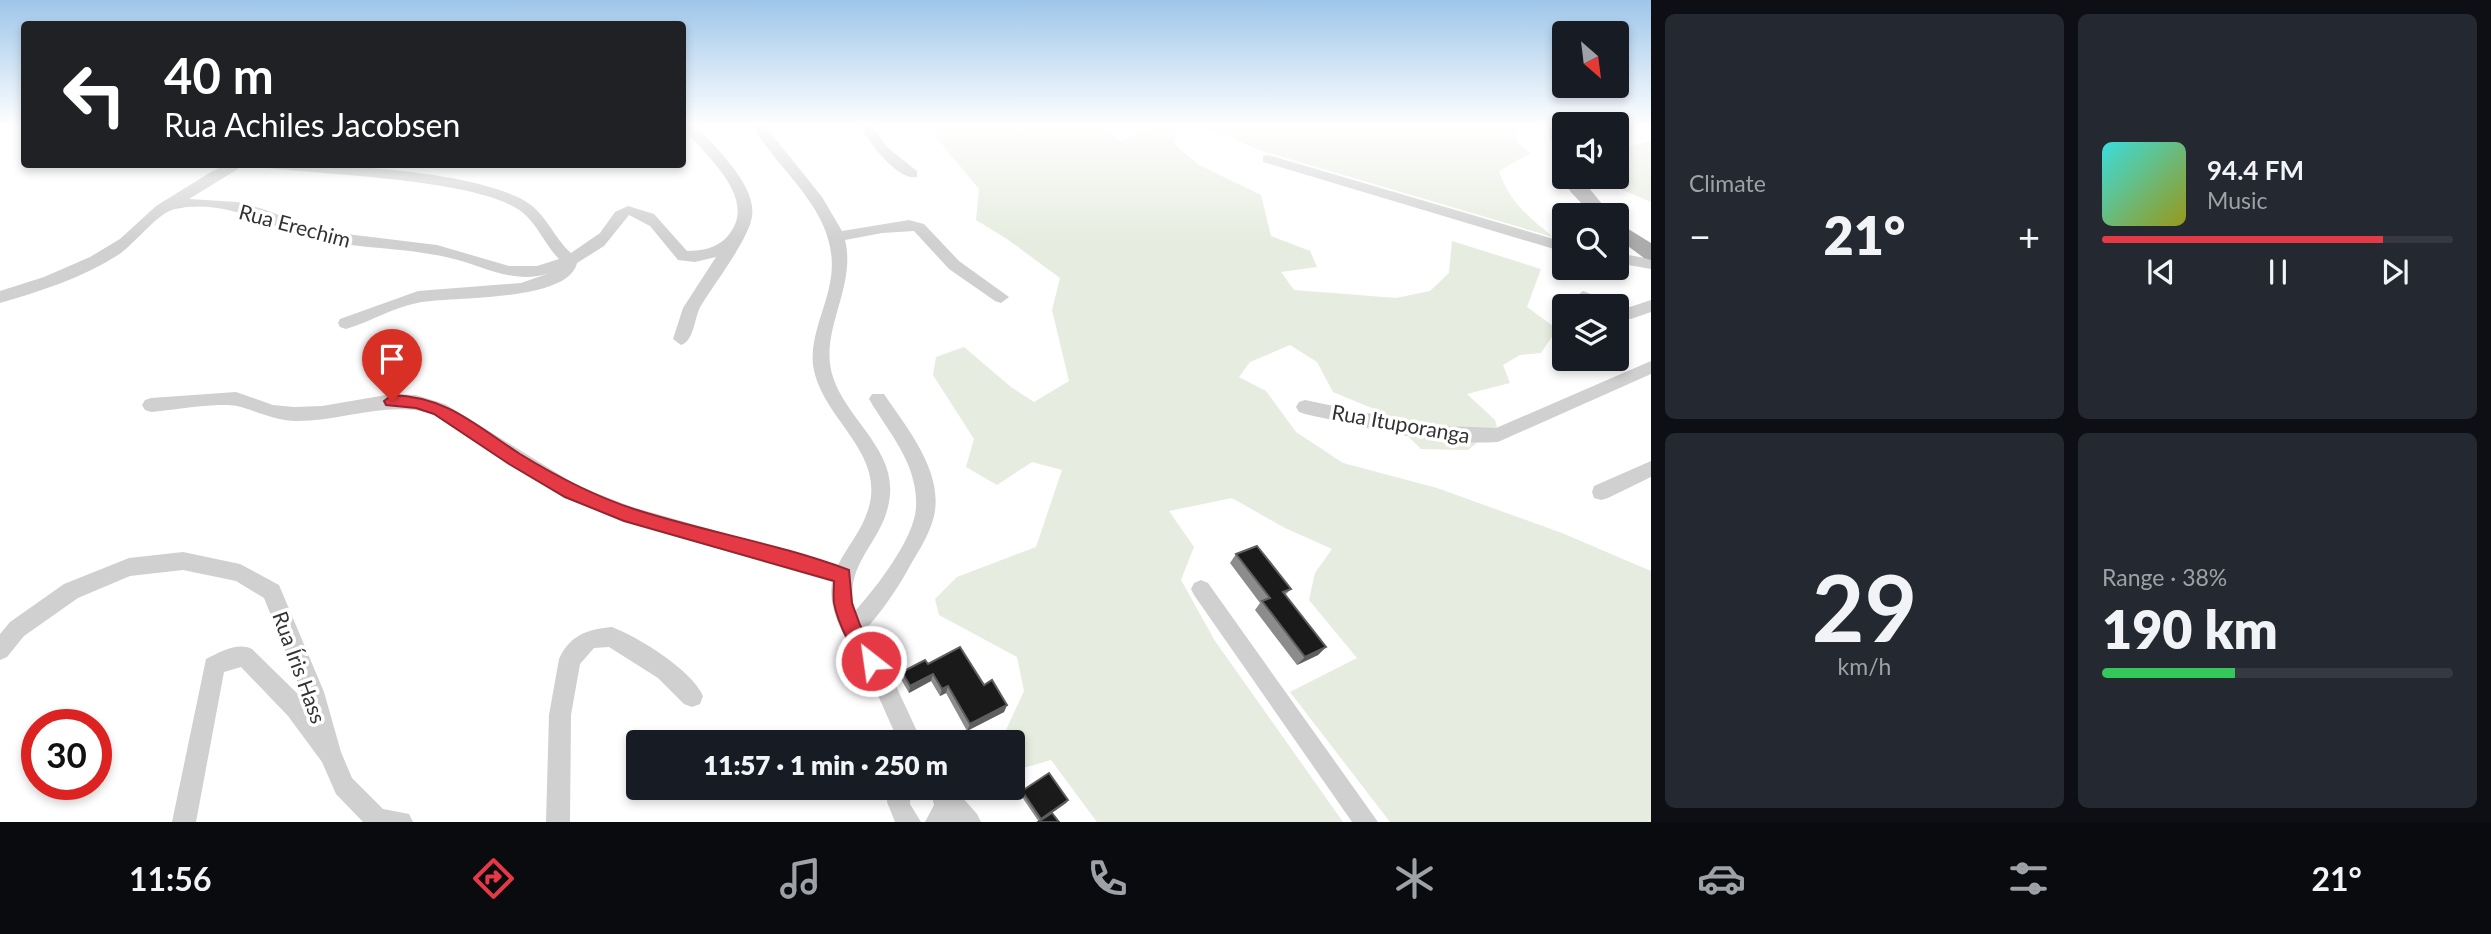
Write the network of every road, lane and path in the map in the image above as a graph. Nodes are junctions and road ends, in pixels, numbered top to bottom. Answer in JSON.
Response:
{"nodes":[{"id":1,"x":723,"y":165,"type":"edge"},
{"id":2,"x":787,"y":165,"type":"edge"},
{"id":3,"x":901,"y":165,"type":"edge"},
{"id":4,"x":1289,"y":165,"type":"edge"},
{"id":5,"x":230,"y":168,"type":"edge"},
{"id":6,"x":308,"y":168,"type":"edge"},
{"id":7,"x":912,"y":174,"type":"dead end"},
{"id":8,"x":1578,"y":189,"type":"edge"},
{"id":9,"x":1591,"y":203,"type":"edge"},
{"id":10,"x":170,"y":204,"type":"junction"},
{"id":11,"x":737,"y":237,"type":"junction"},
{"id":12,"x":837,"y":237,"type":"junction"},
{"id":13,"x":1629,"y":237,"type":"edge"},
{"id":14,"x":1552,"y":243,"type":"edge"},
{"id":15,"x":1651,"y":253,"type":"edge"},
{"id":16,"x":569,"y":259,"type":"junction"},
{"id":17,"x":1629,"y":260,"type":"edge"},
{"id":18,"x":1651,"y":264,"type":"edge"},
{"id":19,"x":0,"y":297,"type":"edge"},
{"id":20,"x":1001,"y":297,"type":"dead end"},
{"id":21,"x":1651,"y":306,"type":"edge"},
{"id":22,"x":1629,"y":313,"type":"edge"},
{"id":23,"x":346,"y":323,"type":"dead end"},
{"id":24,"x":681,"y":339,"type":"dead end"},
{"id":25,"x":1651,"y":367,"type":"edge"},
{"id":26,"x":878,"y":399,"type":"dead end"},
{"id":27,"x":150,"y":405,"type":"dead end"},
{"id":28,"x":1306,"y":407,"type":"dead end"},
{"id":29,"x":1651,"y":469,"type":"edge"},
{"id":30,"x":1601,"y":492,"type":"dead end"},
{"id":31,"x":843,"y":576,"type":"junction"},
{"id":32,"x":1201,"y":589,"type":"dead end"},
{"id":33,"x":852,"y":629,"type":"junction"},
{"id":34,"x":0,"y":650,"type":"edge"},
{"id":35,"x":692,"y":696,"type":"dead end"},
{"id":36,"x":898,"y":719,"type":"junction"},
{"id":37,"x":899,"y":730,"type":"edge"},
{"id":38,"x":904,"y":730,"type":"edge"},
{"id":39,"x":330,"y":754,"type":"junction"},
{"id":40,"x":944,"y":800,"type":"edge"},
{"id":41,"x":951,"y":800,"type":"edge"},
{"id":42,"x":184,"y":822,"type":"edge"},
{"id":43,"x":401,"y":822,"type":"edge"},
{"id":44,"x":558,"y":822,"type":"edge"},
{"id":45,"x":937,"y":822,"type":"edge"},
{"id":46,"x":969,"y":822,"type":"edge"},
{"id":47,"x":1366,"y":822,"type":"edge"}],
"edges":[{"from":1,"to":11,"type":"street"},
{"from":2,"to":12,"type":"street"},
{"from":3,"to":7,"type":"street"},
{"from":4,"to":14,"type":"street"},
{"from":5,"to":10,"type":"street"},
{"from":6,"to":16,"type":"street"},
{"from":8,"to":9,"type":"main road"},
{"from":10,"to":16,"type":"street","name":"Rua Erechim"},
{"from":10,"to":19,"type":"street"},
{"from":11,"to":16,"type":"street"},
{"from":11,"to":24,"type":"street"},
{"from":12,"to":20,"type":"street"},
{"from":12,"to":31,"type":"street"},
{"from":13,"to":15,"type":"main road"},
{"from":16,"to":23,"type":"street"},
{"from":17,"to":18,"type":"street"},
{"from":21,"to":22,"type":"street"},
{"from":25,"to":28,"type":"street","name":"Rua Ituporanga"},
{"from":26,"to":33,"type":"street"},
{"from":27,"to":31,"type":"street"},
{"from":29,"to":30,"type":"street"},
{"from":31,"to":33,"type":"street"},
{"from":32,"to":47,"type":"street"},
{"from":33,"to":36,"type":"street"},
{"from":34,"to":39,"type":"street","name":"Rua Íris Hass"},
{"from":35,"to":44,"type":"street"},
{"from":36,"to":37,"type":"street"},
{"from":36,"to":38,"type":"street"},
{"from":39,"to":42,"type":"street"},
{"from":39,"to":43,"type":"street"},
{"from":40,"to":45,"type":"street"},
{"from":41,"to":46,"type":"street"}]}
